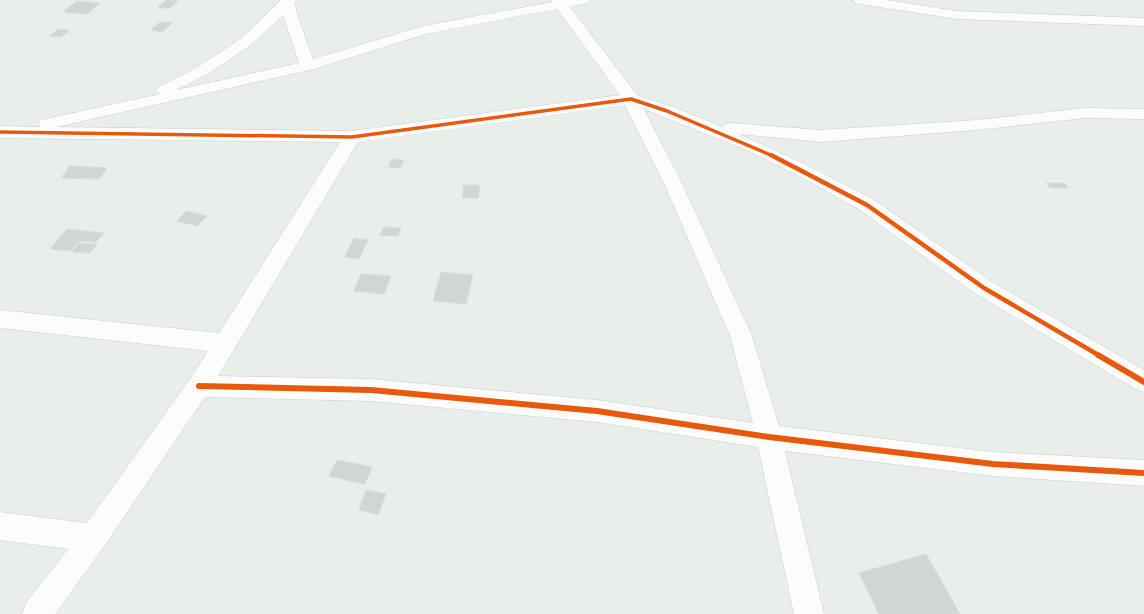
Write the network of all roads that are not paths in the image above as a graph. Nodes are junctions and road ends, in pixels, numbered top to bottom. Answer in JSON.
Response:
{"nodes":[{"id":1,"x":289,"y":0,"type":"edge"},
{"id":2,"x":583,"y":0,"type":"edge"},
{"id":3,"x":860,"y":0,"type":"edge"},
{"id":4,"x":558,"y":2,"type":"edge"},
{"id":5,"x":1144,"y":22,"type":"edge"},
{"id":6,"x":308,"y":66,"type":"junction"},
{"id":7,"x":631,"y":99,"type":"junction"},
{"id":8,"x":138,"y":103,"type":"junction"},
{"id":9,"x":1144,"y":114,"type":"edge"},
{"id":10,"x":700,"y":125,"type":"junction"},
{"id":11,"x":9,"y":135,"type":"edge"},
{"id":12,"x":352,"y":137,"type":"junction"},
{"id":13,"x":0,"y":319,"type":"edge"},
{"id":14,"x":225,"y":343,"type":"junction"},
{"id":15,"x":1144,"y":382,"type":"edge"},
{"id":16,"x":199,"y":386,"type":"junction"},
{"id":17,"x":770,"y":437,"type":"junction"},
{"id":18,"x":1144,"y":473,"type":"edge"},
{"id":19,"x":0,"y":526,"type":"edge"},
{"id":20,"x":93,"y":538,"type":"junction"},
{"id":21,"x":37,"y":614,"type":"edge"},
{"id":22,"x":809,"y":614,"type":"edge"}],
"edges":[{"from":1,"to":6,"type":"street"},
{"from":1,"to":8,"type":"street"},
{"from":2,"to":4,"type":"street"},
{"from":3,"to":5,"type":"street"},
{"from":4,"to":6,"type":"street"},
{"from":4,"to":7,"type":"street"},
{"from":6,"to":8,"type":"street"},
{"from":7,"to":10,"type":"street"},
{"from":7,"to":12,"type":"street"},
{"from":7,"to":17,"type":"street"},
{"from":8,"to":11,"type":"street"},
{"from":9,"to":10,"type":"street"},
{"from":10,"to":15,"type":"street"},
{"from":11,"to":12,"type":"street"},
{"from":12,"to":14,"type":"street"},
{"from":13,"to":14,"type":"street"},
{"from":14,"to":16,"type":"street"},
{"from":16,"to":17,"type":"street"},
{"from":16,"to":20,"type":"street"},
{"from":17,"to":18,"type":"street"},
{"from":17,"to":22,"type":"street"},
{"from":19,"to":20,"type":"street"},
{"from":20,"to":21,"type":"street"}]}
